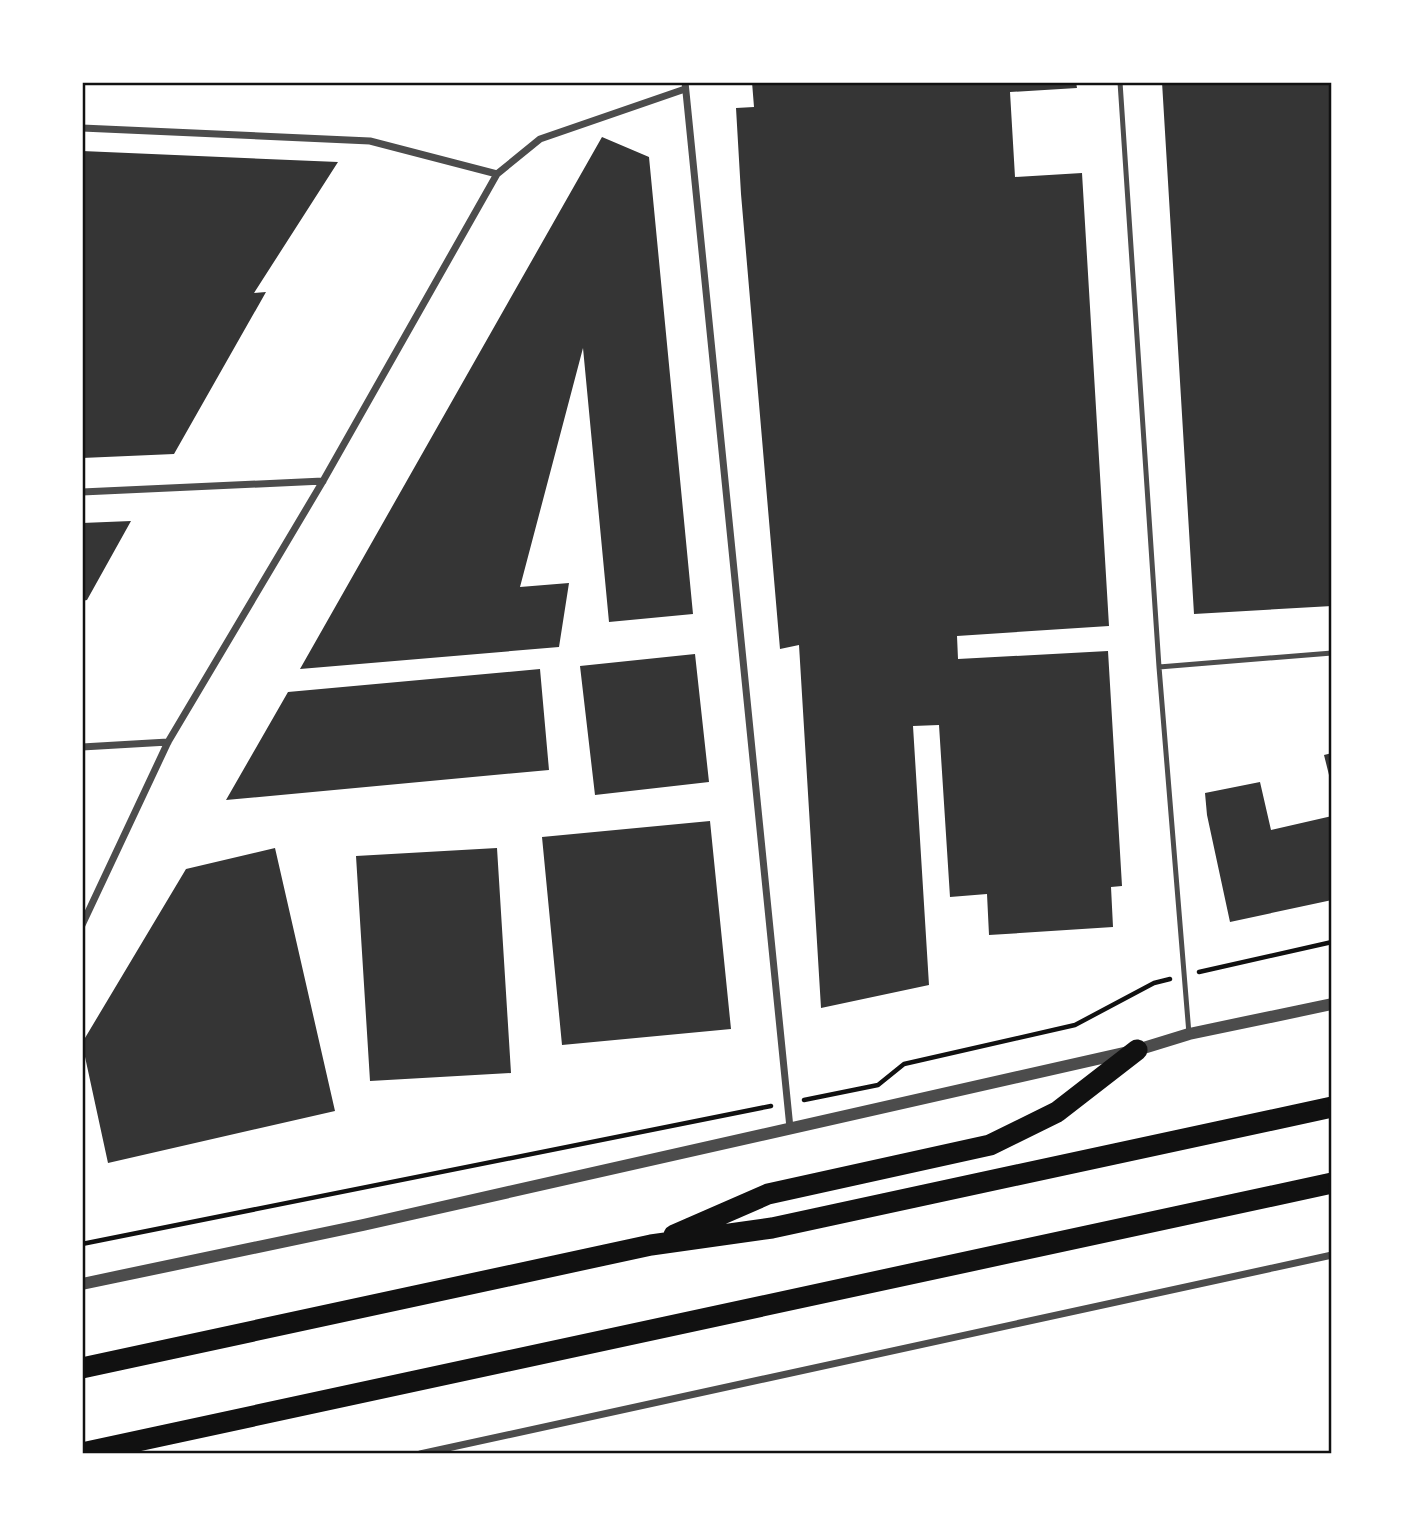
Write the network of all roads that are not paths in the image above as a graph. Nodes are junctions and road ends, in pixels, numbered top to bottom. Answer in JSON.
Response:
{"nodes":[{"id":1,"x":1120,"y":82,"type":"edge"},
{"id":2,"x":685,"y":86,"type":"edge"},
{"id":3,"x":82,"y":128,"type":"edge"},
{"id":4,"x":497,"y":174,"type":"junction"},
{"id":5,"x":323,"y":481,"type":"junction"},
{"id":6,"x":82,"y":492,"type":"edge"},
{"id":7,"x":1332,"y":653,"type":"edge"},
{"id":8,"x":1159,"y":667,"type":"junction"},
{"id":9,"x":168,"y":742,"type":"junction"},
{"id":10,"x":82,"y":747,"type":"edge"},
{"id":11,"x":82,"y":925,"type":"edge"},
{"id":12,"x":1332,"y":1004,"type":"edge"},
{"id":13,"x":1189,"y":1034,"type":"junction"},
{"id":14,"x":1137,"y":1050,"type":"junction"},
{"id":15,"x":1332,"y":1107,"type":"edge"},
{"id":16,"x":790,"y":1128,"type":"junction"},
{"id":17,"x":1332,"y":1184,"type":"edge"},
{"id":18,"x":651,"y":1245,"type":"junction"},
{"id":19,"x":1332,"y":1255,"type":"edge"},
{"id":20,"x":82,"y":1284,"type":"edge"},
{"id":21,"x":82,"y":1368,"type":"edge"},
{"id":22,"x":82,"y":1452,"type":"edge"},
{"id":23,"x":420,"y":1454,"type":"edge"}],
"edges":[{"from":1,"to":8,"type":"lane"},
{"from":2,"to":4,"type":"street"},
{"from":2,"to":16,"type":"street"},
{"from":3,"to":4,"type":"street"},
{"from":4,"to":5,"type":"street"},
{"from":5,"to":6,"type":"street"},
{"from":5,"to":9,"type":"street"},
{"from":7,"to":8,"type":"lane"},
{"from":8,"to":13,"type":"lane"},
{"from":9,"to":10,"type":"street"},
{"from":9,"to":11,"type":"street"},
{"from":12,"to":13,"type":"street"},
{"from":13,"to":14,"type":"street"},
{"from":14,"to":16,"type":"street"},
{"from":14,"to":18,"type":"highway"},
{"from":15,"to":18,"type":"highway"},
{"from":16,"to":20,"type":"street"},
{"from":17,"to":22,"type":"highway"},
{"from":18,"to":21,"type":"highway"},
{"from":19,"to":23,"type":"street"}]}
